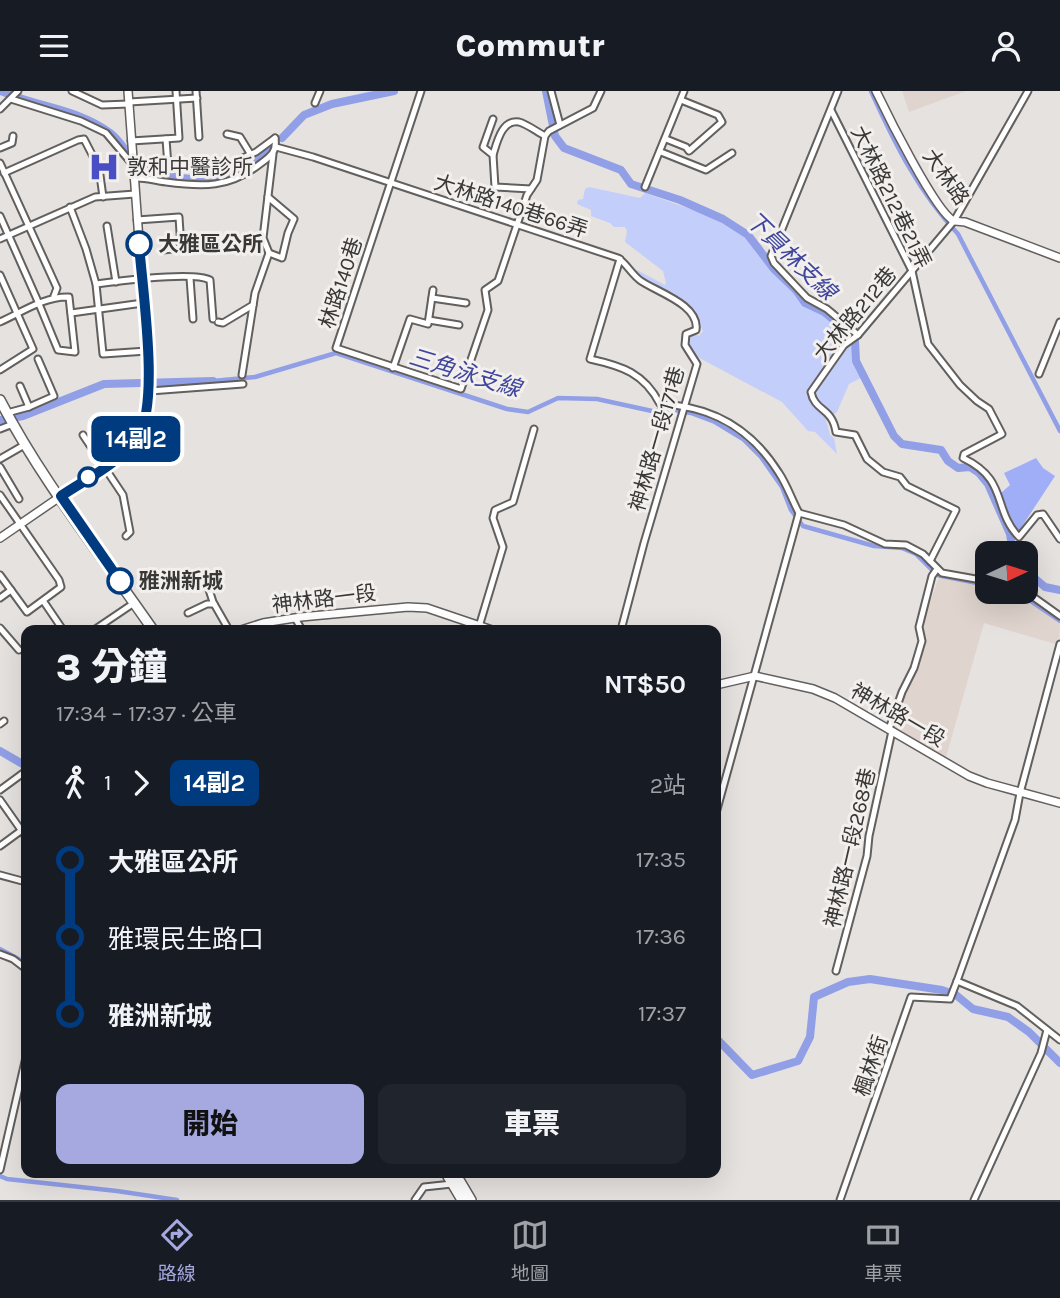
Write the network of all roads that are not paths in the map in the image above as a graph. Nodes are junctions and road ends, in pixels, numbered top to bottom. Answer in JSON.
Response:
{"nodes":[{"id":1,"x":18,"y":91,"type":"edge"},
{"id":2,"x":72,"y":91,"type":"edge"},
{"id":3,"x":128,"y":91,"type":"edge"},
{"id":4,"x":161,"y":91,"type":"edge"},
{"id":5,"x":176,"y":91,"type":"edge"},
{"id":6,"x":320,"y":91,"type":"edge"},
{"id":7,"x":421,"y":91,"type":"edge"},
{"id":8,"x":551,"y":91,"type":"edge"},
{"id":9,"x":601,"y":91,"type":"edge"},
{"id":10,"x":684,"y":91,"type":"edge"},
{"id":11,"x":838,"y":91,"type":"edge"},
{"id":12,"x":876,"y":91,"type":"edge"},
{"id":13,"x":1028,"y":91,"type":"edge"},
{"id":14,"x":85,"y":94,"type":"edge"},
{"id":15,"x":197,"y":95,"type":"edge"},
{"id":16,"x":11,"y":99,"type":"junction"},
{"id":17,"x":176,"y":99,"type":"junction"},
{"id":18,"x":162,"y":100,"type":"junction"},
{"id":19,"x":681,"y":100,"type":"junction"},
{"id":20,"x":129,"y":103,"type":"junction"},
{"id":21,"x":315,"y":103,"type":"dead end"},
{"id":22,"x":0,"y":109,"type":"edge"},
{"id":23,"x":831,"y":110,"type":"junction"},
{"id":24,"x":493,"y":119,"type":"dead end"},
{"id":25,"x":559,"y":125,"type":"junction"},
{"id":26,"x":227,"y":134,"type":"dead end"},
{"id":27,"x":545,"y":136,"type":"junction"},
{"id":28,"x":13,"y":137,"type":"dead end"},
{"id":29,"x":200,"y":137,"type":"dead end"},
{"id":30,"x":166,"y":139,"type":"junction"},
{"id":31,"x":666,"y":139,"type":"junction"},
{"id":32,"x":131,"y":144,"type":"junction"},
{"id":33,"x":276,"y":147,"type":"junction"},
{"id":34,"x":0,"y":148,"type":"edge"},
{"id":35,"x":661,"y":152,"type":"junction"},
{"id":36,"x":732,"y":153,"type":"dead end"},
{"id":37,"x":273,"y":154,"type":"junction"},
{"id":38,"x":251,"y":155,"type":"junction"},
{"id":39,"x":493,"y":155,"type":"junction"},
{"id":40,"x":239,"y":160,"type":"dead end"},
{"id":41,"x":0,"y":163,"type":"edge"},
{"id":42,"x":133,"y":165,"type":"junction"},
{"id":43,"x":150,"y":169,"type":"dead end"},
{"id":44,"x":4,"y":173,"type":"junction"},
{"id":45,"x":134,"y":178,"type":"junction"},
{"id":46,"x":391,"y":183,"type":"junction"},
{"id":47,"x":645,"y":187,"type":"dead end"},
{"id":48,"x":531,"y":189,"type":"junction"},
{"id":49,"x":135,"y":194,"type":"junction"},
{"id":50,"x":103,"y":197,"type":"junction"},
{"id":51,"x":268,"y":197,"type":"junction"},
{"id":52,"x":70,"y":207,"type":"junction"},
{"id":53,"x":0,"y":216,"type":"edge"},
{"id":54,"x":137,"y":219,"type":"junction"},
{"id":55,"x":954,"y":221,"type":"junction"},
{"id":56,"x":517,"y":225,"type":"junction"},
{"id":57,"x":28,"y":226,"type":"junction"},
{"id":58,"x":107,"y":226,"type":"dead end"},
{"id":59,"x":9,"y":235,"type":"junction"},
{"id":60,"x":0,"y":239,"type":"edge"},
{"id":61,"x":181,"y":248,"type":"junction"},
{"id":62,"x":190,"y":248,"type":"dead end"},
{"id":63,"x":163,"y":250,"type":"dead end"},
{"id":64,"x":269,"y":253,"type":"junction"},
{"id":65,"x":1060,"y":258,"type":"edge"},
{"id":66,"x":620,"y":259,"type":"junction"},
{"id":67,"x":912,"y":271,"type":"junction"},
{"id":68,"x":0,"y":275,"type":"edge"},
{"id":69,"x":190,"y":278,"type":"junction"},
{"id":70,"x":142,"y":279,"type":"junction"},
{"id":71,"x":116,"y":282,"type":"junction"},
{"id":72,"x":96,"y":284,"type":"junction"},
{"id":73,"x":2,"y":285,"type":"edge"},
{"id":74,"x":433,"y":290,"type":"dead end"},
{"id":75,"x":54,"y":296,"type":"junction"},
{"id":76,"x":432,"y":298,"type":"junction"},
{"id":77,"x":144,"y":303,"type":"junction"},
{"id":78,"x":466,"y":303,"type":"dead end"},
{"id":79,"x":39,"y":304,"type":"junction"},
{"id":80,"x":253,"y":305,"type":"junction"},
{"id":81,"x":98,"y":310,"type":"junction"},
{"id":82,"x":71,"y":313,"type":"junction"},
{"id":83,"x":18,"y":314,"type":"junction"},
{"id":84,"x":193,"y":319,"type":"dead end"},
{"id":85,"x":429,"y":320,"type":"junction"},
{"id":86,"x":0,"y":322,"type":"edge"},
{"id":87,"x":1060,"y":322,"type":"edge"},
{"id":88,"x":459,"y":325,"type":"dead end"},
{"id":89,"x":858,"y":335,"type":"junction"},
{"id":90,"x":147,"y":351,"type":"junction"},
{"id":91,"x":38,"y":359,"type":"dead end"},
{"id":92,"x":393,"y":367,"type":"junction"},
{"id":93,"x":0,"y":370,"type":"edge"},
{"id":94,"x":1039,"y":374,"type":"dead end"},
{"id":95,"x":242,"y":375,"type":"dead end"},
{"id":96,"x":243,"y":384,"type":"dead end"},
{"id":97,"x":20,"y":386,"type":"dead end"},
{"id":98,"x":150,"y":390,"type":"junction"},
{"id":99,"x":0,"y":400,"type":"edge"},
{"id":100,"x":687,"y":405,"type":"junction"},
{"id":101,"x":29,"y":407,"type":"junction"},
{"id":102,"x":6,"y":413,"type":"junction"},
{"id":103,"x":12,"y":423,"type":"junction"},
{"id":104,"x":0,"y":427,"type":"edge"},
{"id":105,"x":534,"y":429,"type":"dead end"},
{"id":106,"x":83,"y":435,"type":"dead end"},
{"id":107,"x":26,"y":444,"type":"junction"},
{"id":108,"x":0,"y":459,"type":"edge"},
{"id":109,"x":0,"y":467,"type":"edge"},
{"id":110,"x":104,"y":467,"type":"junction"},
{"id":111,"x":0,"y":495,"type":"edge"},
{"id":112,"x":61,"y":496,"type":"junction"},
{"id":113,"x":19,"y":499,"type":"dead end"},
{"id":114,"x":799,"y":513,"type":"junction"},
{"id":115,"x":20,"y":524,"type":"junction"},
{"id":116,"x":126,"y":537,"type":"dead end"},
{"id":117,"x":0,"y":538,"type":"edge"},
{"id":118,"x":1060,"y":539,"type":"edge"},
{"id":119,"x":930,"y":561,"type":"junction"},
{"id":120,"x":937,"y":569,"type":"junction"},
{"id":121,"x":204,"y":574,"type":"dead end"},
{"id":122,"x":0,"y":575,"type":"edge"},
{"id":123,"x":975,"y":579,"type":"edge"},
{"id":124,"x":11,"y":590,"type":"junction"},
{"id":125,"x":0,"y":598,"type":"edge"},
{"id":126,"x":1038,"y":600,"type":"edge"},
{"id":127,"x":44,"y":602,"type":"junction"},
{"id":128,"x":134,"y":603,"type":"junction"},
{"id":129,"x":214,"y":604,"type":"junction"},
{"id":130,"x":188,"y":613,"type":"dead end"},
{"id":131,"x":1060,"y":616,"type":"edge"},
{"id":132,"x":296,"y":618,"type":"junction"},
{"id":133,"x":60,"y":625,"type":"edge"},
{"id":134,"x":101,"y":625,"type":"edge"},
{"id":135,"x":149,"y":625,"type":"edge"},
{"id":136,"x":226,"y":625,"type":"edge"},
{"id":137,"x":257,"y":625,"type":"edge"},
{"id":138,"x":300,"y":625,"type":"edge"},
{"id":139,"x":470,"y":625,"type":"edge"},
{"id":140,"x":479,"y":625,"type":"edge"},
{"id":141,"x":622,"y":625,"type":"edge"},
{"id":142,"x":0,"y":628,"type":"edge"},
{"id":143,"x":1060,"y":644,"type":"edge"},
{"id":144,"x":19,"y":650,"type":"dead end"},
{"id":145,"x":755,"y":676,"type":"junction"},
{"id":146,"x":721,"y":684,"type":"edge"},
{"id":147,"x":891,"y":730,"type":"junction"},
{"id":148,"x":21,"y":775,"type":"edge"},
{"id":149,"x":0,"y":790,"type":"edge"},
{"id":150,"x":1020,"y":793,"type":"junction"},
{"id":151,"x":721,"y":795,"type":"edge"},
{"id":152,"x":0,"y":800,"type":"edge"},
{"id":153,"x":1060,"y":803,"type":"edge"},
{"id":154,"x":21,"y":825,"type":"edge"},
{"id":155,"x":21,"y":831,"type":"edge"},
{"id":156,"x":1,"y":842,"type":"edge"},
{"id":157,"x":0,"y":875,"type":"edge"},
{"id":158,"x":21,"y":881,"type":"edge"},
{"id":159,"x":0,"y":954,"type":"edge"},
{"id":160,"x":21,"y":965,"type":"edge"},
{"id":161,"x":836,"y":971,"type":"dead end"},
{"id":162,"x":957,"y":981,"type":"junction"},
{"id":163,"x":1047,"y":1030,"type":"junction"},
{"id":164,"x":1060,"y":1040,"type":"edge"},
{"id":165,"x":21,"y":1079,"type":"edge"},
{"id":166,"x":0,"y":1170,"type":"edge"},
{"id":167,"x":450,"y":1178,"type":"edge"},
{"id":168,"x":456,"y":1178,"type":"edge"},
{"id":169,"x":457,"y":1178,"type":"edge"},
{"id":170,"x":415,"y":1200,"type":"edge"},
{"id":171,"x":462,"y":1200,"type":"edge"},
{"id":172,"x":471,"y":1200,"type":"edge"},
{"id":173,"x":840,"y":1200,"type":"edge"},
{"id":174,"x":974,"y":1200,"type":"edge"}],
"edges":[{"from":1,"to":16,"type":"street"},
{"from":2,"to":14,"type":"street"},
{"from":3,"to":20,"type":"street"},
{"from":4,"to":18,"type":"street"},
{"from":5,"to":17,"type":"street"},
{"from":6,"to":21,"type":"street"},
{"from":7,"to":46,"type":"street"},
{"from":8,"to":25,"type":"street"},
{"from":9,"to":25,"type":"street"},
{"from":10,"to":19,"type":"street"},
{"from":11,"to":23,"type":"street"},
{"from":12,"to":55,"type":"street","name":"大林路"},
{"from":13,"to":55,"type":"street","name":"大林路212巷"},
{"from":14,"to":20,"type":"street"},
{"from":15,"to":17,"type":"street"},
{"from":15,"to":29,"type":"street"},
{"from":16,"to":22,"type":"street"},
{"from":16,"to":42,"type":"street"},
{"from":17,"to":18,"type":"street"},
{"from":17,"to":30,"type":"street"},
{"from":18,"to":20,"type":"street"},
{"from":19,"to":31,"type":"street"},
{"from":19,"to":31,"type":"street"},
{"from":20,"to":32,"type":"street"},
{"from":23,"to":67,"type":"street","name":"大林路212巷21弄"},
{"from":23,"to":89,"type":"street"},
{"from":24,"to":39,"type":"street"},
{"from":25,"to":27,"type":"street"},
{"from":26,"to":38,"type":"street"},
{"from":27,"to":39,"type":"street"},
{"from":27,"to":48,"type":"street"},
{"from":28,"to":34,"type":"street"},
{"from":30,"to":32,"type":"street"},
{"from":30,"to":43,"type":"street"},
{"from":31,"to":35,"type":"street"},
{"from":32,"to":42,"type":"street"},
{"from":33,"to":37,"type":"street"},
{"from":33,"to":38,"type":"street"},
{"from":33,"to":46,"type":"street","name":"大林路140巷66弄"},
{"from":35,"to":36,"type":"street"},
{"from":35,"to":47,"type":"street"},
{"from":37,"to":45,"type":"street"},
{"from":37,"to":51,"type":"street"},
{"from":38,"to":40,"type":"street"},
{"from":39,"to":48,"type":"street"},
{"from":41,"to":44,"type":"street"},
{"from":42,"to":45,"type":"street"},
{"from":44,"to":50,"type":"street"},
{"from":44,"to":57,"type":"street"},
{"from":45,"to":49,"type":"street"},
{"from":46,"to":56,"type":"street","name":"大林路140巷66弄"},
{"from":46,"to":92,"type":"street","name":"林路140巷"},
{"from":48,"to":56,"type":"street"},
{"from":49,"to":50,"type":"street"},
{"from":49,"to":54,"type":"street"},
{"from":50,"to":52,"type":"street"},
{"from":51,"to":64,"type":"street"},
{"from":51,"to":64,"type":"street"},
{"from":52,"to":57,"type":"street"},
{"from":52,"to":72,"type":"street"},
{"from":53,"to":59,"type":"street"},
{"from":54,"to":61,"type":"street"},
{"from":54,"to":70,"type":"street"},
{"from":55,"to":65,"type":"street","name":"大林路"},
{"from":55,"to":67,"type":"street","name":"大林路212巷"},
{"from":56,"to":66,"type":"street","name":"大林路140巷66弄"},
{"from":56,"to":92,"type":"street","name":"林路140巷"},
{"from":57,"to":59,"type":"street"},
{"from":57,"to":75,"type":"street"},
{"from":58,"to":71,"type":"street"},
{"from":59,"to":60,"type":"street"},
{"from":59,"to":79,"type":"street"},
{"from":61,"to":62,"type":"street"},
{"from":61,"to":63,"type":"street"},
{"from":64,"to":80,"type":"street"},
{"from":66,"to":100,"type":"street","name":"神林路一段171巷"},
{"from":66,"to":100,"type":"street"},
{"from":67,"to":89,"type":"street","name":"大林路212巷"},
{"from":67,"to":118,"type":"street","name":"大林路212巷21弄"},
{"from":68,"to":73,"type":"street"},
{"from":69,"to":70,"type":"street"},
{"from":69,"to":80,"type":"street"},
{"from":69,"to":84,"type":"street"},
{"from":70,"to":71,"type":"street"},
{"from":70,"to":77,"type":"street"},
{"from":71,"to":72,"type":"street"},
{"from":72,"to":81,"type":"street"},
{"from":73,"to":83,"type":"street"},
{"from":74,"to":76,"type":"street"},
{"from":75,"to":79,"type":"street"},
{"from":75,"to":82,"type":"street"},
{"from":76,"to":78,"type":"street"},
{"from":76,"to":85,"type":"street"},
{"from":77,"to":81,"type":"street"},
{"from":77,"to":90,"type":"street"},
{"from":79,"to":82,"type":"street"},
{"from":79,"to":83,"type":"street"},
{"from":80,"to":95,"type":"street"},
{"from":81,"to":82,"type":"street"},
{"from":81,"to":90,"type":"street"},
{"from":83,"to":86,"type":"street"},
{"from":83,"to":93,"type":"street"},
{"from":85,"to":88,"type":"street"},
{"from":85,"to":92,"type":"street"},
{"from":87,"to":94,"type":"street"},
{"from":89,"to":119,"type":"street","name":"大林路212巷"},
{"from":90,"to":98,"type":"street"},
{"from":91,"to":101,"type":"street"},
{"from":96,"to":98,"type":"street"},
{"from":97,"to":101,"type":"street"},
{"from":98,"to":110,"type":"street"},
{"from":99,"to":102,"type":"main road"},
{"from":100,"to":114,"type":"street"},
{"from":100,"to":141,"type":"street","name":"神林路一段171巷"},
{"from":101,"to":102,"type":"street"},
{"from":102,"to":103,"type":"main road"},
{"from":103,"to":104,"type":"street"},
{"from":103,"to":107,"type":"main road"},
{"from":105,"to":140,"type":"street"},
{"from":106,"to":110,"type":"street"},
{"from":107,"to":108,"type":"street"},
{"from":107,"to":112,"type":"main road"},
{"from":109,"to":113,"type":"street"},
{"from":110,"to":112,"type":"street"},
{"from":110,"to":116,"type":"street"},
{"from":111,"to":115,"type":"street"},
{"from":112,"to":115,"type":"street"},
{"from":112,"to":128,"type":"main road"},
{"from":114,"to":119,"type":"street"},
{"from":114,"to":145,"type":"street"},
{"from":115,"to":117,"type":"street"},
{"from":115,"to":127,"type":"street"},
{"from":119,"to":120,"type":"street"},
{"from":120,"to":123,"type":"street"},
{"from":120,"to":147,"type":"street","name":"神林路一段268巷"},
{"from":121,"to":129,"type":"street"},
{"from":122,"to":124,"type":"street"},
{"from":124,"to":125,"type":"street"},
{"from":124,"to":127,"type":"street"},
{"from":126,"to":131,"type":"street"},
{"from":127,"to":133,"type":"street"},
{"from":128,"to":134,"type":"street"},
{"from":128,"to":135,"type":"main road"},
{"from":129,"to":130,"type":"street"},
{"from":129,"to":136,"type":"street"},
{"from":132,"to":137,"type":"street","name":"神林路一段"},
{"from":132,"to":138,"type":"street"},
{"from":132,"to":139,"type":"street","name":"神林路一段"},
{"from":142,"to":144,"type":"street"},
{"from":143,"to":150,"type":"street"},
{"from":145,"to":146,"type":"street","name":"神林路一段"},
{"from":145,"to":147,"type":"street","name":"神林路一段"},
{"from":145,"to":151,"type":"street"},
{"from":147,"to":150,"type":"street","name":"神林路一段"},
{"from":147,"to":161,"type":"street","name":"神林路一段268巷"},
{"from":148,"to":149,"type":"street"},
{"from":150,"to":153,"type":"street","name":"神林路一段"},
{"from":150,"to":162,"type":"street"},
{"from":152,"to":154,"type":"street"},
{"from":155,"to":156,"type":"street"},
{"from":157,"to":158,"type":"street"},
{"from":159,"to":160,"type":"street"},
{"from":162,"to":163,"type":"street"},
{"from":162,"to":173,"type":"street","name":"楓林街"},
{"from":163,"to":164,"type":"street"},
{"from":163,"to":174,"type":"street"},
{"from":165,"to":166,"type":"street"},
{"from":167,"to":170,"type":"street"},
{"from":168,"to":171,"type":"main road"},
{"from":169,"to":172,"type":"main road"}]}
